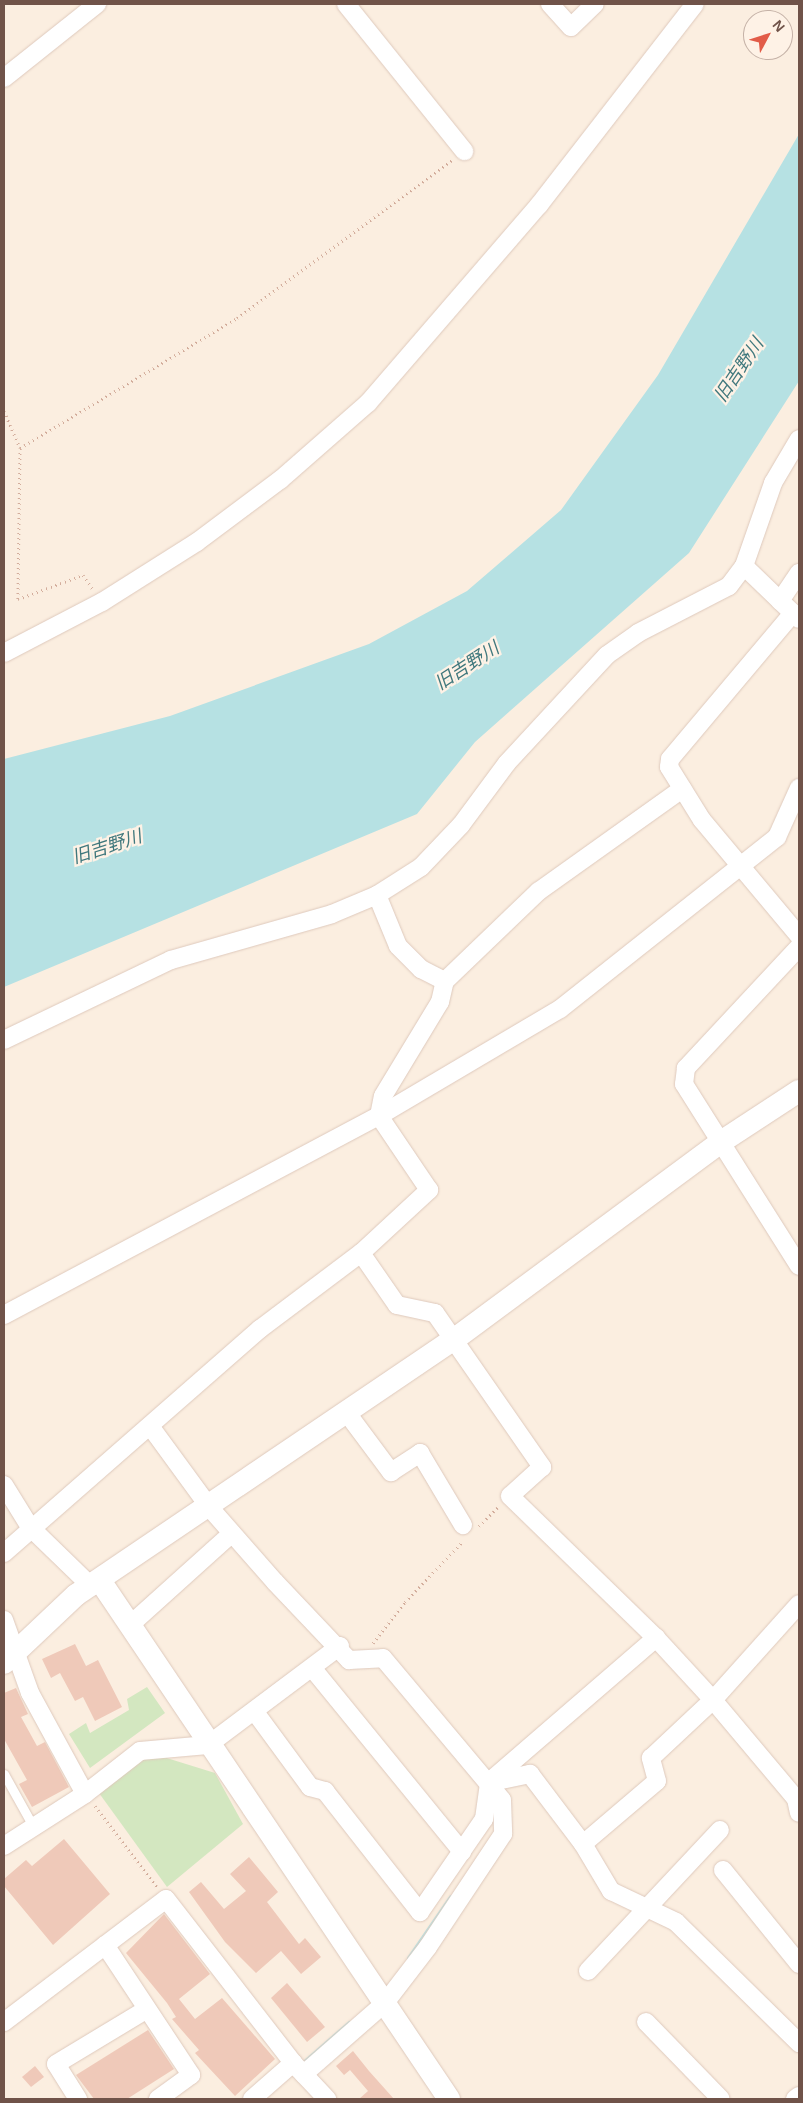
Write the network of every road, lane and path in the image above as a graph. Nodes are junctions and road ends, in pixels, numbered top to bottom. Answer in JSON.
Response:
{"nodes":[{"id":1,"x":97,"y":4,"type":"edge"},
{"id":2,"x":346,"y":4,"type":"edge"},
{"id":3,"x":550,"y":4,"type":"edge"},
{"id":4,"x":595,"y":4,"type":"edge"},
{"id":5,"x":695,"y":4,"type":"edge"},
{"id":6,"x":4,"y":78,"type":"edge"},
{"id":7,"x":464,"y":151,"type":"joint"},
{"id":8,"x":4,"y":411,"type":"edge"},
{"id":9,"x":799,"y":439,"type":"edge"},
{"id":10,"x":20,"y":448,"type":"junction"},
{"id":11,"x":744,"y":566,"type":"junction"},
{"id":12,"x":799,"y":573,"type":"edge"},
{"id":13,"x":780,"y":601,"type":"junction"},
{"id":14,"x":102,"y":602,"type":"junction"},
{"id":15,"x":796,"y":616,"type":"edge"},
{"id":16,"x":4,"y":653,"type":"edge"},
{"id":17,"x":799,"y":788,"type":"edge"},
{"id":18,"x":682,"y":789,"type":"junction"},
{"id":19,"x":739,"y":865,"type":"junction"},
{"id":20,"x":377,"y":895,"type":"junction"},
{"id":21,"x":799,"y":936,"type":"edge"},
{"id":22,"x":799,"y":946,"type":"edge"},
{"id":23,"x":446,"y":981,"type":"junction"},
{"id":24,"x":4,"y":1040,"type":"edge"},
{"id":25,"x":799,"y":1091,"type":"edge"},
{"id":26,"x":379,"y":1116,"type":"junction"},
{"id":27,"x":721,"y":1142,"type":"junction"},
{"id":28,"x":361,"y":1253,"type":"junction"},
{"id":29,"x":799,"y":1266,"type":"edge"},
{"id":30,"x":4,"y":1315,"type":"edge"},
{"id":31,"x":456,"y":1338,"type":"junction"},
{"id":32,"x":347,"y":1413,"type":"junction"},
{"id":33,"x":150,"y":1426,"type":"junction"},
{"id":34,"x":4,"y":1485,"type":"edge"},
{"id":35,"x":510,"y":1496,"type":"junction"},
{"id":36,"x":210,"y":1508,"type":"junction"},
{"id":37,"x":30,"y":1527,"type":"junction"},
{"id":38,"x":468,"y":1531,"type":"junction"},
{"id":39,"x":232,"y":1533,"type":"junction"},
{"id":40,"x":4,"y":1553,"type":"edge"},
{"id":41,"x":97,"y":1584,"type":"junction"},
{"id":42,"x":796,"y":1615,"type":"edge"},
{"id":43,"x":4,"y":1620,"type":"edge"},
{"id":44,"x":130,"y":1626,"type":"junction"},
{"id":45,"x":656,"y":1638,"type":"junction"},
{"id":46,"x":340,"y":1646,"type":"junction"},
{"id":47,"x":10,"y":1658,"type":"edge"},
{"id":48,"x":361,"y":1659,"type":"junction"},
{"id":49,"x":313,"y":1669,"type":"junction"},
{"id":50,"x":713,"y":1700,"type":"junction"},
{"id":51,"x":255,"y":1712,"type":"junction"},
{"id":52,"x":208,"y":1745,"type":"junction"},
{"id":53,"x":4,"y":1774,"type":"edge"},
{"id":54,"x":489,"y":1782,"type":"junction"},
{"id":55,"x":85,"y":1794,"type":"junction"},
{"id":56,"x":798,"y":1803,"type":"edge"},
{"id":57,"x":34,"y":1828,"type":"junction"},
{"id":58,"x":720,"y":1830,"type":"dead end"},
{"id":59,"x":583,"y":1844,"type":"junction"},
{"id":60,"x":4,"y":1846,"type":"edge"},
{"id":61,"x":462,"y":1852,"type":"junction"},
{"id":62,"x":723,"y":1870,"type":"dead end"},
{"id":63,"x":166,"y":1899,"type":"junction"},
{"id":64,"x":644,"y":1907,"type":"junction"},
{"id":65,"x":105,"y":1945,"type":"junction"},
{"id":66,"x":799,"y":1964,"type":"edge"},
{"id":67,"x":588,"y":1971,"type":"dead end"},
{"id":68,"x":385,"y":2003,"type":"junction"},
{"id":69,"x":147,"y":2009,"type":"junction"},
{"id":70,"x":4,"y":2022,"type":"edge"},
{"id":71,"x":646,"y":2022,"type":"dead end"},
{"id":72,"x":799,"y":2043,"type":"edge"},
{"id":73,"x":299,"y":2068,"type":"junction"},
{"id":74,"x":799,"y":2096,"type":"edge"},
{"id":75,"x":255,"y":2098,"type":"edge"},
{"id":76,"x":78,"y":2099,"type":"edge"},
{"id":77,"x":158,"y":2099,"type":"edge"},
{"id":78,"x":327,"y":2099,"type":"edge"},
{"id":79,"x":449,"y":2099,"type":"edge"},
{"id":80,"x":721,"y":2099,"type":"edge"},
{"id":81,"x":795,"y":2099,"type":"edge"}],
"edges":[{"from":1,"to":6,"type":"street"},
{"from":2,"to":7,"type":"street"},
{"from":3,"to":4,"type":"street"},
{"from":5,"to":14,"type":"street"},
{"from":7,"to":10,"type":"path"},
{"from":8,"to":10,"type":"path"},
{"from":9,"to":11,"type":"street"},
{"from":10,"to":14,"type":"path"},
{"from":11,"to":13,"type":"street"},
{"from":11,"to":20,"type":"street"},
{"from":12,"to":13,"type":"street"},
{"from":13,"to":15,"type":"street"},
{"from":14,"to":16,"type":"street"},
{"from":15,"to":18,"type":"street"},
{"from":17,"to":19,"type":"street"},
{"from":18,"to":19,"type":"street"},
{"from":18,"to":23,"type":"street"},
{"from":19,"to":21,"type":"street"},
{"from":19,"to":26,"type":"street"},
{"from":20,"to":23,"type":"street"},
{"from":20,"to":24,"type":"street"},
{"from":22,"to":27,"type":"street"},
{"from":23,"to":26,"type":"street"},
{"from":25,"to":27,"type":"street"},
{"from":26,"to":28,"type":"street"},
{"from":26,"to":30,"type":"street"},
{"from":27,"to":29,"type":"street"},
{"from":27,"to":31,"type":"street"},
{"from":28,"to":31,"type":"street"},
{"from":28,"to":33,"type":"street"},
{"from":31,"to":32,"type":"street"},
{"from":31,"to":35,"type":"street"},
{"from":32,"to":36,"type":"street"},
{"from":32,"to":38,"type":"street"},
{"from":33,"to":36,"type":"street"},
{"from":33,"to":37,"type":"street"},
{"from":34,"to":37,"type":"street"},
{"from":35,"to":38,"type":"path"},
{"from":35,"to":45,"type":"street"},
{"from":36,"to":39,"type":"street"},
{"from":36,"to":41,"type":"street"},
{"from":37,"to":40,"type":"street"},
{"from":37,"to":41,"type":"street"},
{"from":38,"to":48,"type":"path"},
{"from":39,"to":44,"type":"street"},
{"from":39,"to":46,"type":"street"},
{"from":41,"to":44,"type":"street"},
{"from":41,"to":47,"type":"street"},
{"from":42,"to":50,"type":"street"},
{"from":43,"to":47,"type":"street"},
{"from":44,"to":52,"type":"street"},
{"from":45,"to":50,"type":"street"},
{"from":45,"to":54,"type":"street"},
{"from":46,"to":48,"type":"street"},
{"from":46,"to":49,"type":"street"},
{"from":47,"to":55,"type":"street"},
{"from":48,"to":54,"type":"street"},
{"from":49,"to":51,"type":"street"},
{"from":49,"to":61,"type":"street"},
{"from":50,"to":56,"type":"street"},
{"from":50,"to":59,"type":"street"},
{"from":51,"to":52,"type":"street"},
{"from":51,"to":61,"type":"street"},
{"from":52,"to":55,"type":"street"},
{"from":52,"to":68,"type":"street"},
{"from":53,"to":57,"type":"lane"},
{"from":54,"to":59,"type":"street"},
{"from":54,"to":61,"type":"street"},
{"from":54,"to":68,"type":"street"},
{"from":55,"to":57,"type":"street"},
{"from":55,"to":63,"type":"path"},
{"from":57,"to":60,"type":"street"},
{"from":58,"to":64,"type":"street"},
{"from":59,"to":64,"type":"street"},
{"from":62,"to":66,"type":"street"},
{"from":63,"to":65,"type":"street"},
{"from":63,"to":73,"type":"street"},
{"from":64,"to":67,"type":"street"},
{"from":64,"to":72,"type":"street"},
{"from":65,"to":69,"type":"street"},
{"from":65,"to":70,"type":"street"},
{"from":68,"to":73,"type":"street"},
{"from":68,"to":79,"type":"street"},
{"from":69,"to":76,"type":"street"},
{"from":69,"to":77,"type":"street"},
{"from":71,"to":80,"type":"street"},
{"from":73,"to":75,"type":"street"},
{"from":73,"to":78,"type":"street"},
{"from":74,"to":81,"type":"street"}]}
